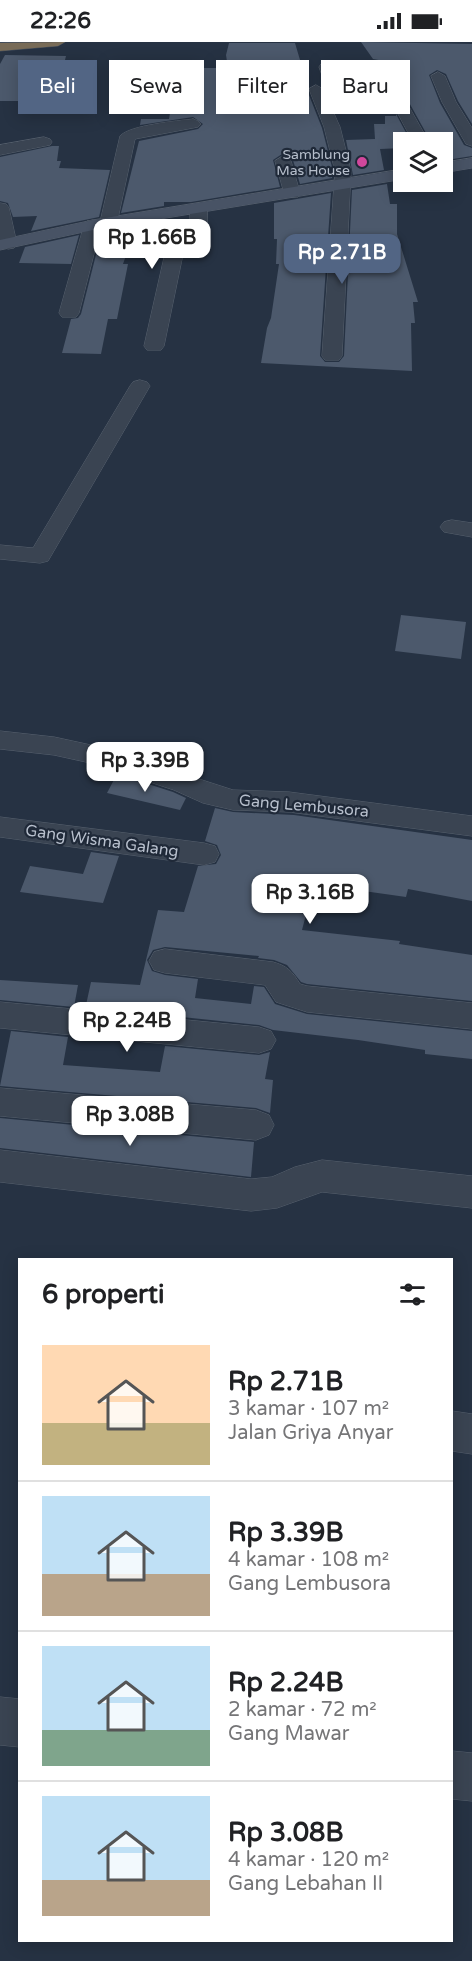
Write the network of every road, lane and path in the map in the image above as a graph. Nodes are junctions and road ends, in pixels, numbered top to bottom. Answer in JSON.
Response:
{"nodes":[{"id":1,"x":58,"y":42,"type":"edge"},
{"id":2,"x":0,"y":48,"type":"edge"},
{"id":3,"x":438,"y":76,"type":"dead end"},
{"id":4,"x":316,"y":89,"type":"dead end"},
{"id":5,"x":406,"y":114,"type":"edge"},
{"id":6,"x":193,"y":124,"type":"dead end"},
{"id":7,"x":416,"y":132,"type":"edge"},
{"id":8,"x":472,"y":141,"type":"edge"},
{"id":9,"x":44,"y":142,"type":"dead end"},
{"id":10,"x":0,"y":150,"type":"edge"},
{"id":11,"x":283,"y":161,"type":"dead end"},
{"id":12,"x":472,"y":163,"type":"edge"},
{"id":13,"x":453,"y":166,"type":"edge"},
{"id":14,"x":393,"y":176,"type":"edge"},
{"id":15,"x":343,"y":185,"type":"junction"},
{"id":16,"x":292,"y":193,"type":"junction"},
{"id":17,"x":0,"y":208,"type":"edge"},
{"id":18,"x":199,"y":208,"type":"junction"},
{"id":19,"x":101,"y":224,"type":"junction"},
{"id":20,"x":4,"y":244,"type":"edge"},
{"id":21,"x":69,"y":314,"type":"dead end"},
{"id":22,"x":154,"y":346,"type":"dead end"},
{"id":23,"x":332,"y":356,"type":"dead end"},
{"id":24,"x":140,"y":386,"type":"dead end"},
{"id":25,"x":0,"y":552,"type":"edge"},
{"id":26,"x":0,"y":740,"type":"edge"},
{"id":27,"x":472,"y":826,"type":"edge"},
{"id":28,"x":0,"y":827,"type":"edge"},
{"id":29,"x":204,"y":855,"type":"dead end"},
{"id":30,"x":165,"y":961,"type":"dead end"},
{"id":31,"x":0,"y":1015,"type":"edge"},
{"id":32,"x":472,"y":1016,"type":"edge"},
{"id":33,"x":259,"y":1040,"type":"dead end"},
{"id":34,"x":0,"y":1102,"type":"edge"},
{"id":35,"x":256,"y":1125,"type":"dead end"},
{"id":36,"x":0,"y":1166,"type":"edge"},
{"id":37,"x":472,"y":1192,"type":"edge"},
{"id":38,"x":453,"y":1431,"type":"edge"},
{"id":39,"x":472,"y":1434,"type":"edge"},
{"id":40,"x":0,"y":1721,"type":"edge"},
{"id":41,"x":18,"y":1724,"type":"edge"},
{"id":42,"x":453,"y":1775,"type":"edge"},
{"id":43,"x":472,"y":1777,"type":"edge"}],
"edges":[{"from":1,"to":2,"type":"highway"},
{"from":3,"to":8,"type":"street"},
{"from":4,"to":15,"type":"street"},
{"from":5,"to":7,"type":"street"},
{"from":6,"to":19,"type":"street"},
{"from":9,"to":10,"type":"street"},
{"from":11,"to":16,"type":"street"},
{"from":12,"to":13,"type":"street"},
{"from":14,"to":15,"type":"street"},
{"from":15,"to":16,"type":"street"},
{"from":15,"to":23,"type":"street"},
{"from":16,"to":18,"type":"street"},
{"from":17,"to":20,"type":"street"},
{"from":18,"to":19,"type":"street"},
{"from":18,"to":22,"type":"street"},
{"from":19,"to":20,"type":"street"},
{"from":19,"to":21,"type":"street"},
{"from":24,"to":25,"type":"street"},
{"from":26,"to":27,"type":"street","name":"Gang Lembusora"},
{"from":28,"to":29,"type":"street","name":"Gang Wisma Galang"},
{"from":30,"to":32,"type":"street"},
{"from":31,"to":33,"type":"street"},
{"from":34,"to":35,"type":"street"},
{"from":36,"to":37,"type":"street"},
{"from":38,"to":39,"type":"street"},
{"from":40,"to":41,"type":"street"},
{"from":42,"to":43,"type":"street"}]}
